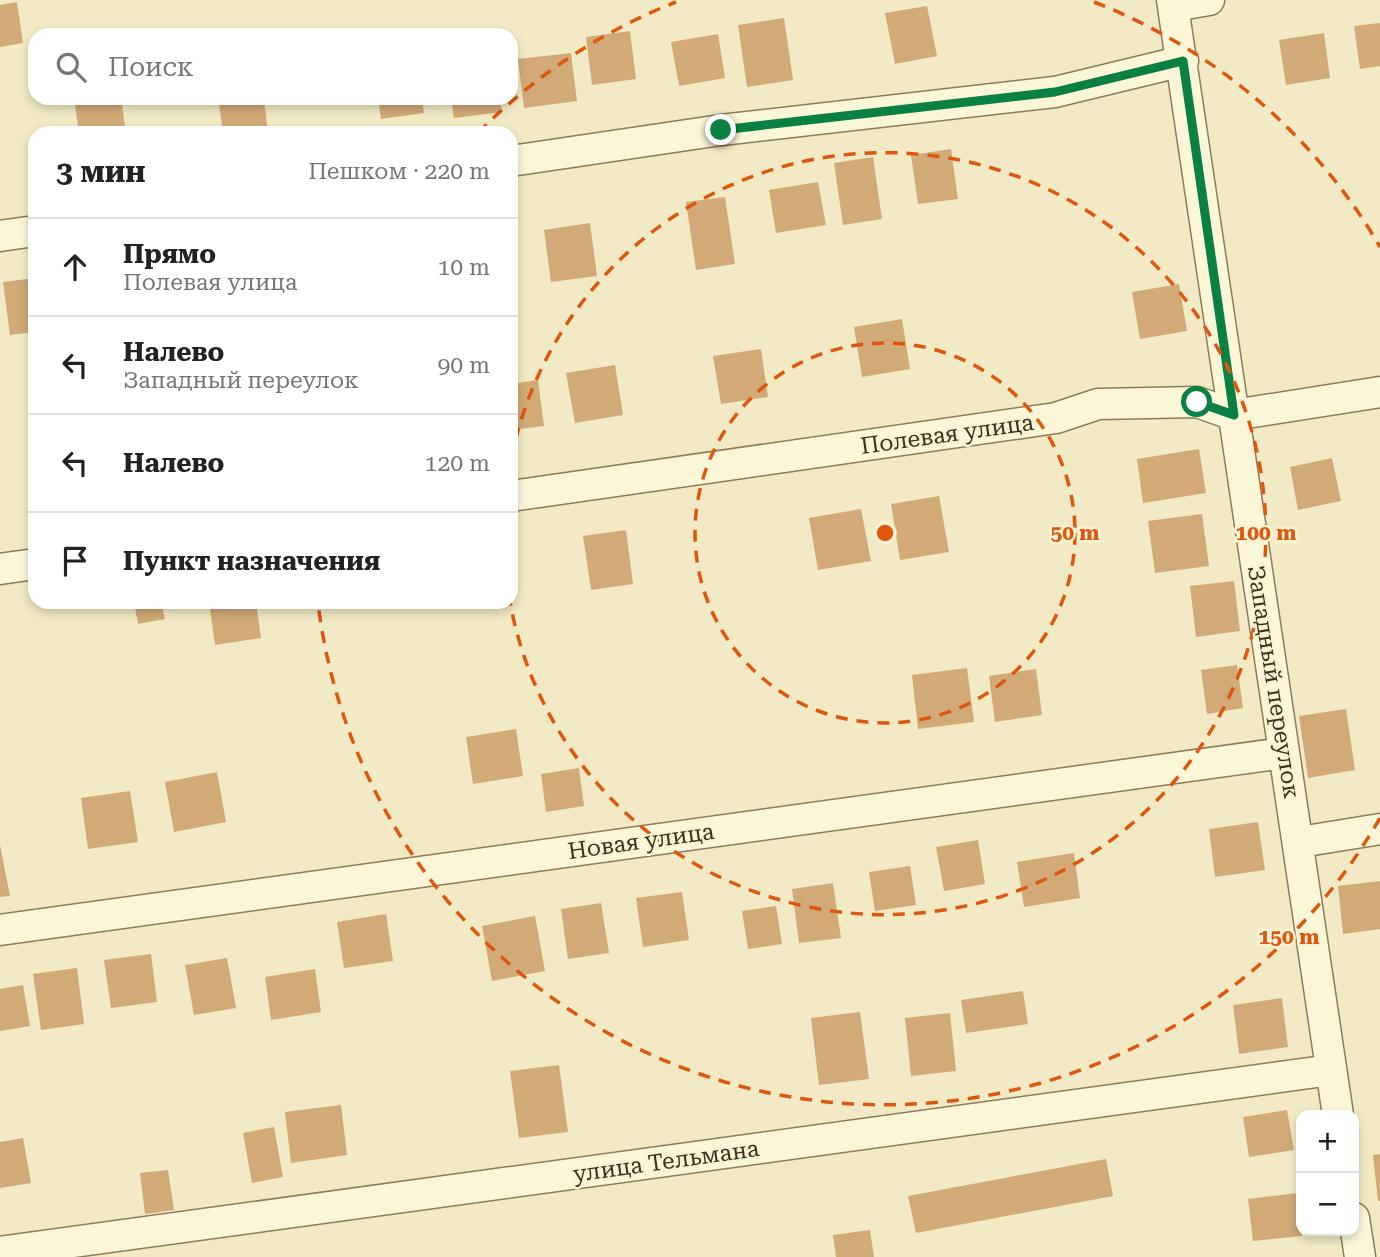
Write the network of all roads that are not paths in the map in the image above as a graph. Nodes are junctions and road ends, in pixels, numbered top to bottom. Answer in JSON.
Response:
{"nodes":[{"id":1,"x":1209,"y":0,"type":"edge"},
{"id":2,"x":1173,"y":3,"type":"edge"},
{"id":3,"x":1183,"y":61,"type":"junction"},
{"id":4,"x":518,"y":160,"type":"edge"},
{"id":5,"x":28,"y":232,"type":"edge"},
{"id":6,"x":0,"y":236,"type":"edge"},
{"id":7,"x":1380,"y":392,"type":"edge"},
{"id":8,"x":1234,"y":415,"type":"junction"},
{"id":9,"x":518,"y":495,"type":"edge"},
{"id":10,"x":28,"y":565,"type":"edge"},
{"id":11,"x":0,"y":569,"type":"edge"},
{"id":12,"x":1283,"y":753,"type":"junction"},
{"id":13,"x":1380,"y":829,"type":"edge"},
{"id":14,"x":1300,"y":842,"type":"junction"},
{"id":15,"x":0,"y":930,"type":"edge"},
{"id":16,"x":1331,"y":1070,"type":"junction"},
{"id":17,"x":1337,"y":1110,"type":"edge"},
{"id":18,"x":1359,"y":1233,"type":"edge"},
{"id":19,"x":0,"y":1252,"type":"edge"},
{"id":20,"x":1366,"y":1255,"type":"edge"}],
"edges":[{"from":1,"to":2,"type":"street"},
{"from":2,"to":3,"type":"street","name":"Западный переулок"},
{"from":3,"to":4,"type":"street"},
{"from":3,"to":8,"type":"street","name":"Западный переулок"},
{"from":5,"to":6,"type":"street"},
{"from":7,"to":8,"type":"street","name":"Полевая улица"},
{"from":8,"to":9,"type":"street","name":"Полевая улица"},
{"from":8,"to":12,"type":"street","name":"Западный переулок"},
{"from":10,"to":11,"type":"street"},
{"from":12,"to":14,"type":"street","name":"Западный переулок"},
{"from":12,"to":15,"type":"street","name":"Новая улица"},
{"from":13,"to":14,"type":"street"},
{"from":14,"to":16,"type":"street","name":"Западный переулок"},
{"from":16,"to":17,"type":"street","name":"Западный переулок"},
{"from":16,"to":19,"type":"street","name":"улица Тельмана"},
{"from":18,"to":20,"type":"street"}]}
